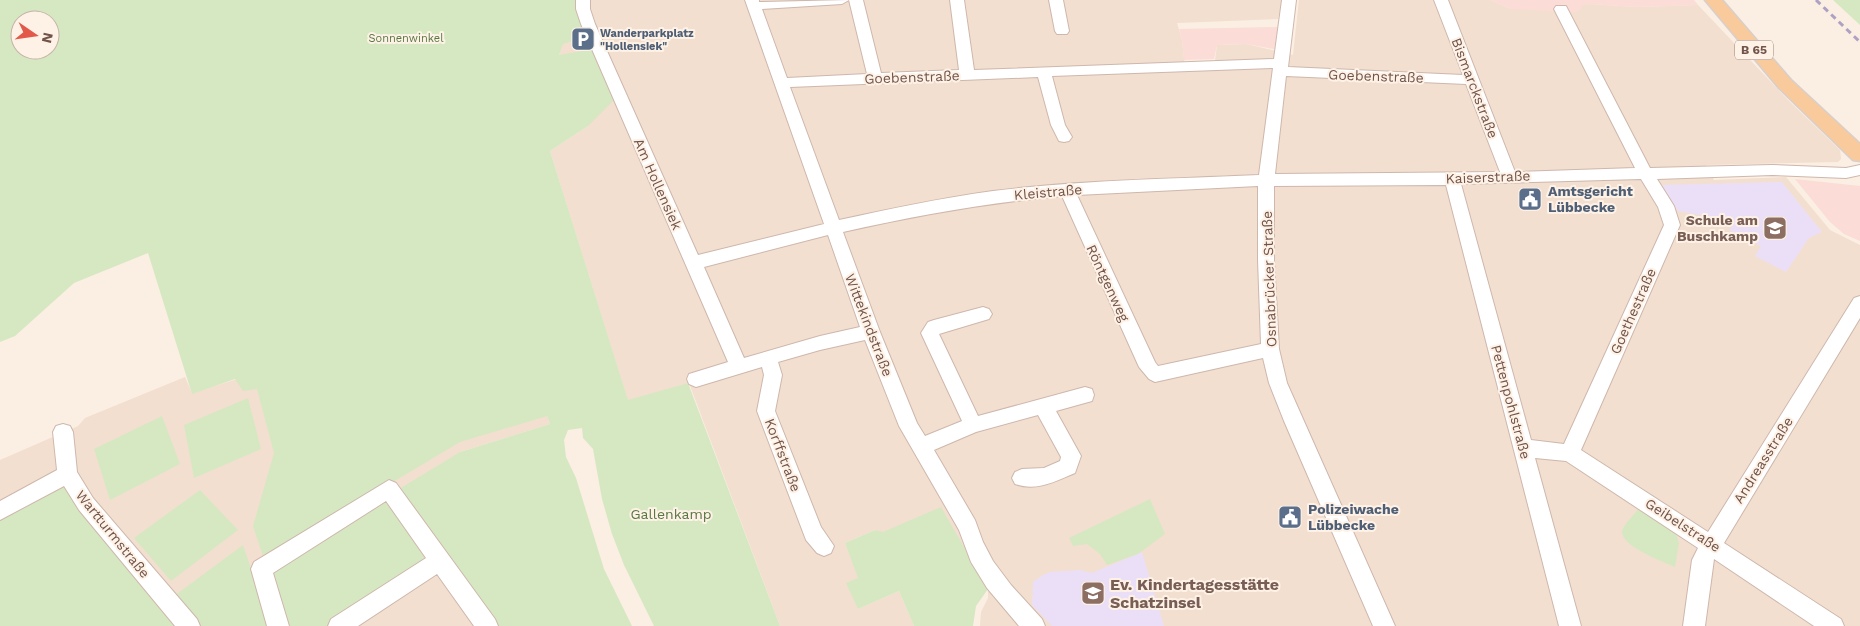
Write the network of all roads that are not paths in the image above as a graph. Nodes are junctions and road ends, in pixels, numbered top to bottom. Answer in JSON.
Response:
{"nodes":[{"id":1,"x":583,"y":0,"type":"edge"},
{"id":2,"x":842,"y":0,"type":"edge"},
{"id":3,"x":856,"y":0,"type":"edge"},
{"id":4,"x":957,"y":0,"type":"edge"},
{"id":5,"x":1056,"y":0,"type":"edge"},
{"id":6,"x":1289,"y":0,"type":"edge"},
{"id":7,"x":1441,"y":0,"type":"edge"},
{"id":8,"x":1713,"y":0,"type":"edge"},
{"id":9,"x":753,"y":3,"type":"edge"},
{"id":10,"x":1561,"y":9,"type":"dead end"},
{"id":11,"x":1062,"y":31,"type":"dead end"},
{"id":12,"x":1280,"y":67,"type":"junction"},
{"id":13,"x":1044,"y":71,"type":"junction"},
{"id":14,"x":967,"y":74,"type":"junction"},
{"id":15,"x":876,"y":78,"type":"junction"},
{"id":16,"x":1472,"y":80,"type":"junction"},
{"id":17,"x":781,"y":83,"type":"junction"},
{"id":18,"x":1064,"y":137,"type":"dead end"},
{"id":19,"x":1860,"y":154,"type":"edge"},
{"id":20,"x":1860,"y":170,"type":"edge"},
{"id":21,"x":1645,"y":173,"type":"junction"},
{"id":22,"x":1509,"y":176,"type":"junction"},
{"id":23,"x":1452,"y":178,"type":"junction"},
{"id":24,"x":1266,"y":180,"type":"junction"},
{"id":25,"x":1067,"y":190,"type":"junction"},
{"id":26,"x":832,"y":228,"type":"junction"},
{"id":27,"x":693,"y":263,"type":"junction"},
{"id":28,"x":1860,"y":303,"type":"edge"},
{"id":29,"x":983,"y":314,"type":"dead end"},
{"id":30,"x":871,"y":332,"type":"junction"},
{"id":31,"x":1270,"y":349,"type":"junction"},
{"id":32,"x":768,"y":358,"type":"junction"},
{"id":33,"x":739,"y":366,"type":"junction"},
{"id":34,"x":696,"y":379,"type":"dead end"},
{"id":35,"x":1084,"y":395,"type":"dead end"},
{"id":36,"x":1043,"y":406,"type":"junction"},
{"id":37,"x":973,"y":425,"type":"junction"},
{"id":38,"x":63,"y":432,"type":"dead end"},
{"id":39,"x":921,"y":447,"type":"junction"},
{"id":40,"x":1523,"y":448,"type":"junction"},
{"id":41,"x":1570,"y":452,"type":"junction"},
{"id":42,"x":66,"y":474,"type":"junction"},
{"id":43,"x":1022,"y":478,"type":"dead end"},
{"id":44,"x":0,"y":511,"type":"edge"},
{"id":45,"x":1711,"y":544,"type":"junction"},
{"id":46,"x":824,"y":546,"type":"dead end"},
{"id":47,"x":440,"y":560,"type":"junction"},
{"id":48,"x":189,"y":626,"type":"edge"},
{"id":49,"x":278,"y":626,"type":"edge"},
{"id":50,"x":339,"y":626,"type":"edge"},
{"id":51,"x":487,"y":626,"type":"edge"},
{"id":52,"x":1034,"y":626,"type":"edge"},
{"id":53,"x":1384,"y":626,"type":"edge"},
{"id":54,"x":1570,"y":626,"type":"edge"},
{"id":55,"x":1694,"y":626,"type":"edge"},
{"id":56,"x":1834,"y":626,"type":"edge"}],
"edges":[{"from":1,"to":27,"type":"street","name":"Am Hollensiek"},
{"from":2,"to":9,"type":"street"},
{"from":3,"to":15,"type":"street"},
{"from":4,"to":14,"type":"street"},
{"from":5,"to":11,"type":"street"},
{"from":6,"to":12,"type":"street","name":"Osnabrücker Straße"},
{"from":7,"to":16,"type":"street","name":"Bismarckstraße"},
{"from":8,"to":19,"type":"main road","number":"B 65"},
{"from":9,"to":17,"type":"street","name":"Wittekindstraße"},
{"from":10,"to":21,"type":"street"},
{"from":12,"to":13,"type":"street","name":"Goebenstraße"},
{"from":12,"to":16,"type":"street","name":"Goebenstraße"},
{"from":12,"to":24,"type":"street","name":"Osnabrücker Straße"},
{"from":13,"to":14,"type":"street","name":"Goebenstraße"},
{"from":13,"to":18,"type":"street"},
{"from":14,"to":15,"type":"street","name":"Goebenstraße"},
{"from":15,"to":17,"type":"street","name":"Goebenstraße"},
{"from":16,"to":22,"type":"street","name":"Bismarckstraße"},
{"from":17,"to":26,"type":"street","name":"Wittekindstraße"},
{"from":20,"to":21,"type":"street","name":"Kaiserstraße"},
{"from":21,"to":22,"type":"street","name":"Kaiserstraße"},
{"from":21,"to":41,"type":"street","name":"Goethestraße"},
{"from":22,"to":23,"type":"street","name":"Kaiserstraße"},
{"from":23,"to":24,"type":"street","name":"Kaiserstraße"},
{"from":23,"to":40,"type":"street","name":"Pettenpohlstraße"},
{"from":24,"to":25,"type":"street","name":"Kleistraße"},
{"from":24,"to":31,"type":"street","name":"Osnabrücker Straße"},
{"from":25,"to":26,"type":"street","name":"Kleistraße"},
{"from":25,"to":31,"type":"street","name":"Röntgenweg"},
{"from":26,"to":27,"type":"street","name":"Kleistraße"},
{"from":26,"to":30,"type":"street","name":"Wittekindstraße"},
{"from":27,"to":33,"type":"street","name":"Am Hollensiek"},
{"from":28,"to":45,"type":"street","name":"Andreasstraße"},
{"from":29,"to":37,"type":"street"},
{"from":30,"to":32,"type":"street"},
{"from":30,"to":39,"type":"street","name":"Wittekindstraße"},
{"from":31,"to":53,"type":"street","name":"Osnabrücker Straße"},
{"from":32,"to":33,"type":"street"},
{"from":32,"to":46,"type":"street","name":"Korffstraße"},
{"from":33,"to":34,"type":"street"},
{"from":35,"to":36,"type":"street"},
{"from":36,"to":37,"type":"street"},
{"from":36,"to":43,"type":"street"},
{"from":37,"to":39,"type":"street"},
{"from":38,"to":42,"type":"street","name":"Wartturmstraße"},
{"from":39,"to":52,"type":"street","name":"Wittekindstraße"},
{"from":40,"to":41,"type":"street","name":"Geibelstraße"},
{"from":40,"to":54,"type":"street","name":"Pettenpohlstraße"},
{"from":41,"to":45,"type":"street","name":"Geibelstraße"},
{"from":42,"to":44,"type":"street"},
{"from":42,"to":48,"type":"street","name":"Wartturmstraße"},
{"from":45,"to":55,"type":"street","name":"Andreasstraße"},
{"from":45,"to":56,"type":"street","name":"Geibelstraße"},
{"from":47,"to":49,"type":"street"},
{"from":47,"to":50,"type":"street"},
{"from":47,"to":51,"type":"street"}]}
